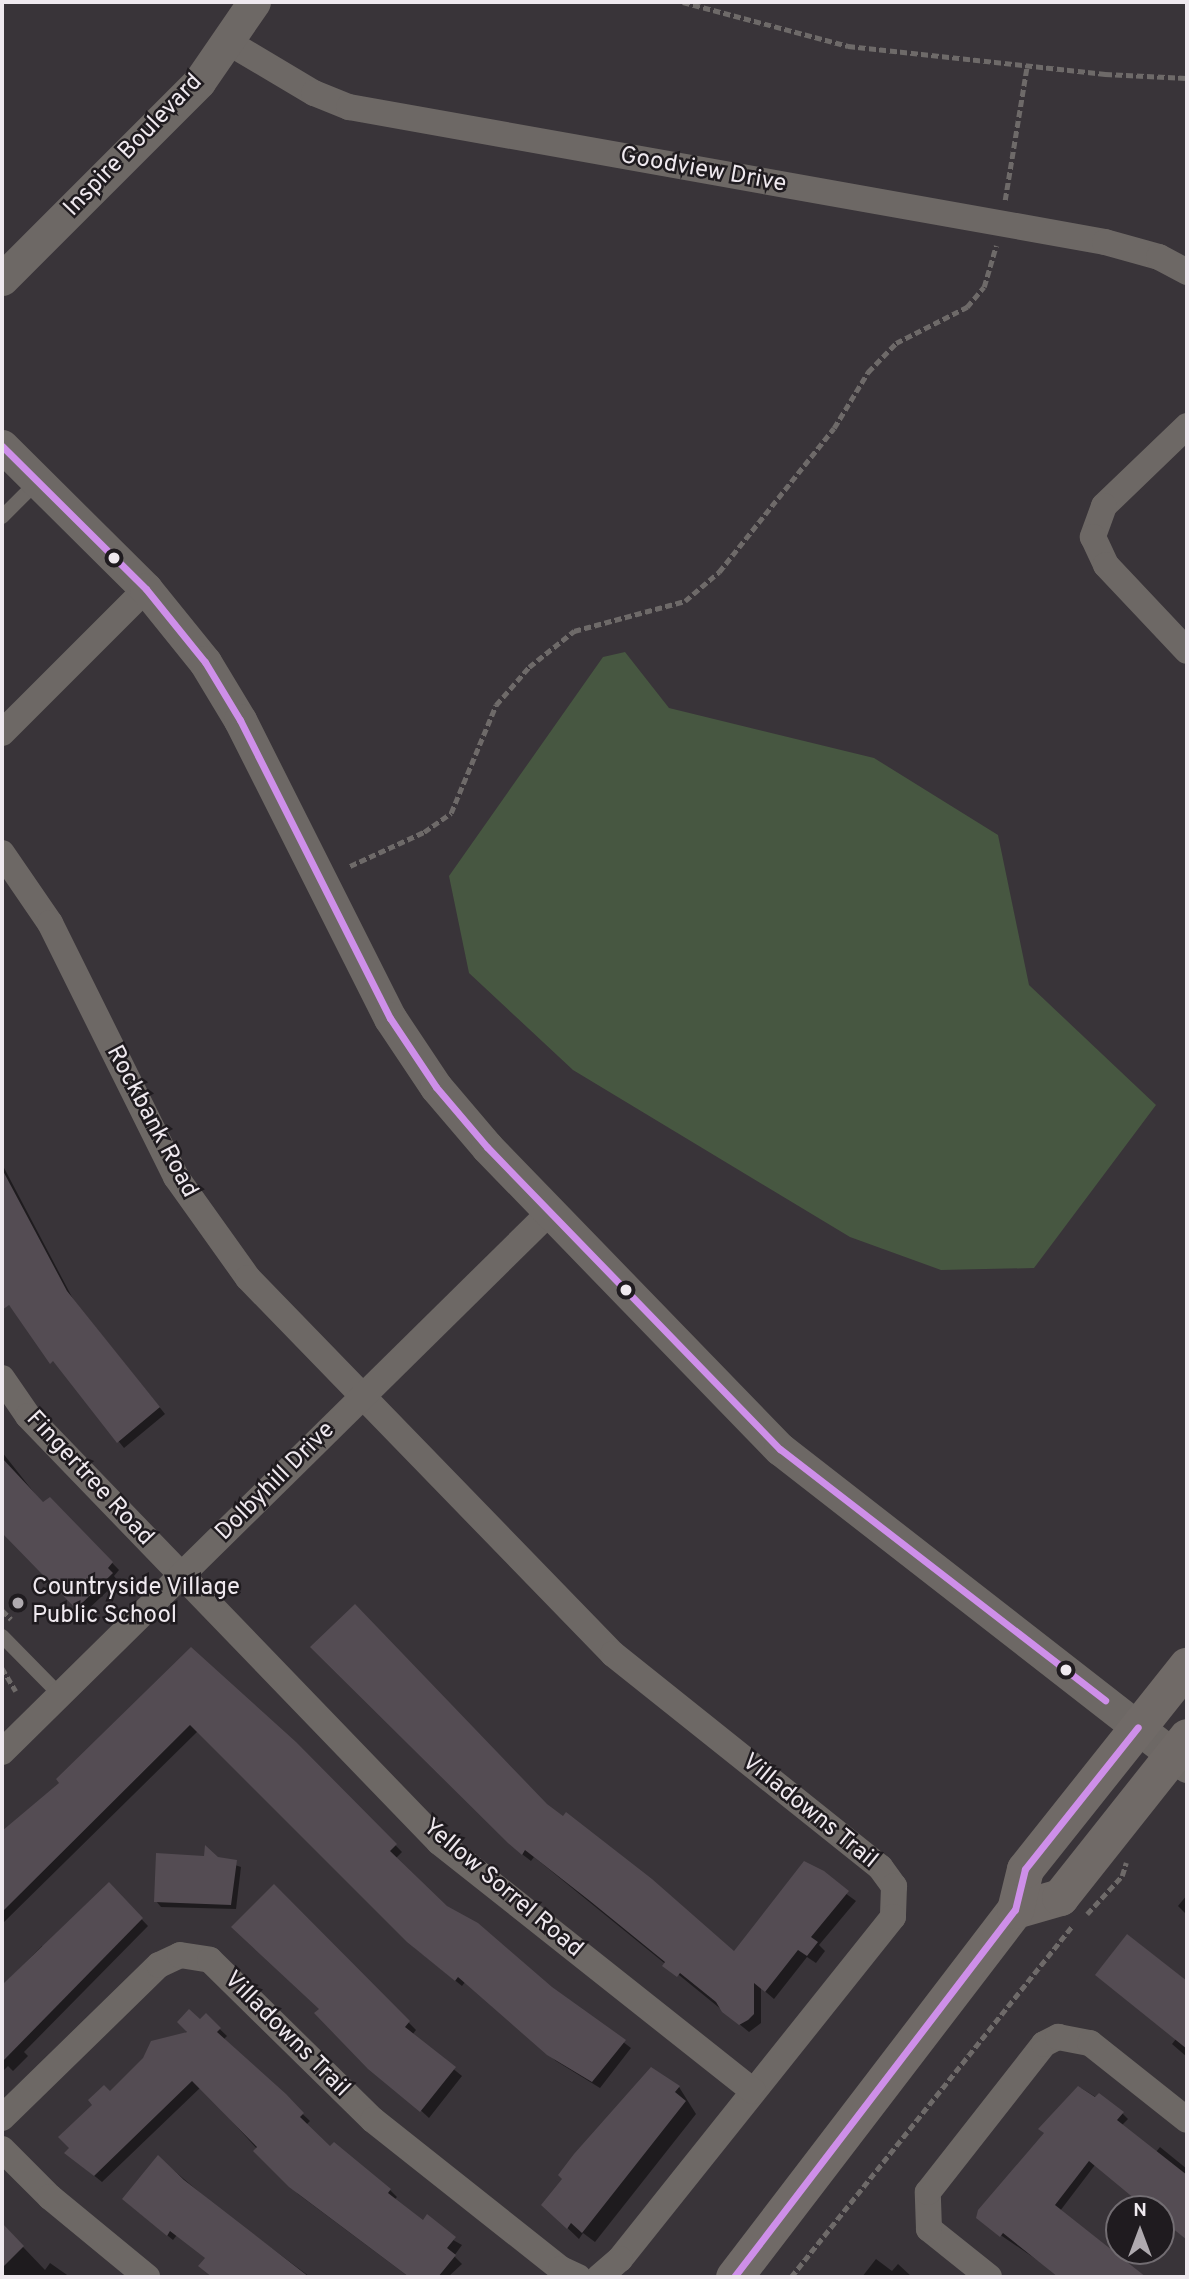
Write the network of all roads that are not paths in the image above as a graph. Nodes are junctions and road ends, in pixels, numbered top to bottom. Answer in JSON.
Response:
{"nodes":[{"id":1,"x":254,"y":2,"type":"edge"},
{"id":2,"x":228,"y":42,"type":"junction"},
{"id":3,"x":1187,"y":272,"type":"edge"},
{"id":4,"x":2,"y":279,"type":"edge"},
{"id":5,"x":1187,"y":426,"type":"edge"},
{"id":6,"x":2,"y":446,"type":"edge"},
{"id":7,"x":39,"y":480,"type":"junction"},
{"id":8,"x":2,"y":517,"type":"edge"},
{"id":9,"x":146,"y":589,"type":"junction"},
{"id":10,"x":1187,"y":651,"type":"edge"},
{"id":11,"x":2,"y":733,"type":"edge"},
{"id":12,"x":2,"y":853,"type":"edge"},
{"id":13,"x":550,"y":1212,"type":"junction"},
{"id":14,"x":2,"y":1378,"type":"edge"},
{"id":15,"x":362,"y":1398,"type":"junction"},
{"id":16,"x":181,"y":1576,"type":"junction"},
{"id":17,"x":2,"y":1636,"type":"edge"},
{"id":18,"x":1187,"y":1665,"type":"edge"},
{"id":19,"x":60,"y":1695,"type":"junction"},
{"id":20,"x":1138,"y":1727,"type":"junction"},
{"id":21,"x":2,"y":1752,"type":"edge"},
{"id":22,"x":1183,"y":1752,"type":"edge"},
{"id":23,"x":1015,"y":1910,"type":"junction"},
{"id":24,"x":753,"y":2091,"type":"junction"},
{"id":25,"x":2,"y":2118,"type":"edge"},
{"id":26,"x":1187,"y":2120,"type":"edge"},
{"id":27,"x":2,"y":2149,"type":"edge"},
{"id":28,"x":147,"y":2277,"type":"edge"},
{"id":29,"x":578,"y":2277,"type":"edge"},
{"id":30,"x":598,"y":2277,"type":"edge"},
{"id":31,"x":734,"y":2277,"type":"edge"},
{"id":32,"x":989,"y":2277,"type":"edge"}],
"edges":[{"from":1,"to":2,"type":"street","name":"Inspire Boulevard"},
{"from":2,"to":3,"type":"street","name":"Goodview Drive"},
{"from":2,"to":4,"type":"street","name":"Inspire Boulevard"},
{"from":5,"to":10,"type":"street"},
{"from":6,"to":7,"type":"street"},
{"from":7,"to":8,"type":"lane"},
{"from":7,"to":9,"type":"street"},
{"from":9,"to":11,"type":"street"},
{"from":9,"to":13,"type":"street"},
{"from":12,"to":15,"type":"street","name":"Rockbank Road"},
{"from":13,"to":15,"type":"street","name":"Dolbyhill Drive"},
{"from":13,"to":20,"type":"street"},
{"from":14,"to":16,"type":"street","name":"Fingertree Road"},
{"from":15,"to":16,"type":"street","name":"Dolbyhill Drive"},
{"from":15,"to":24,"type":"street","name":"Villadowns Trail"},
{"from":16,"to":19,"type":"street","name":"Dolbyhill Drive"},
{"from":16,"to":24,"type":"street","name":"Yellow Sorrel Road"},
{"from":17,"to":19,"type":"lane"},
{"from":18,"to":20,"type":"main road"},
{"from":19,"to":21,"type":"street","name":"Dolbyhill Drive"},
{"from":20,"to":22,"type":"street"},
{"from":20,"to":23,"type":"main road"},
{"from":22,"to":23,"type":"main road"},
{"from":23,"to":31,"type":"main road"},
{"from":24,"to":30,"type":"street","name":"Villadowns Trail"},
{"from":25,"to":29,"type":"street","name":"Villadowns Trail"},
{"from":26,"to":32,"type":"street"},
{"from":27,"to":28,"type":"street"}]}
